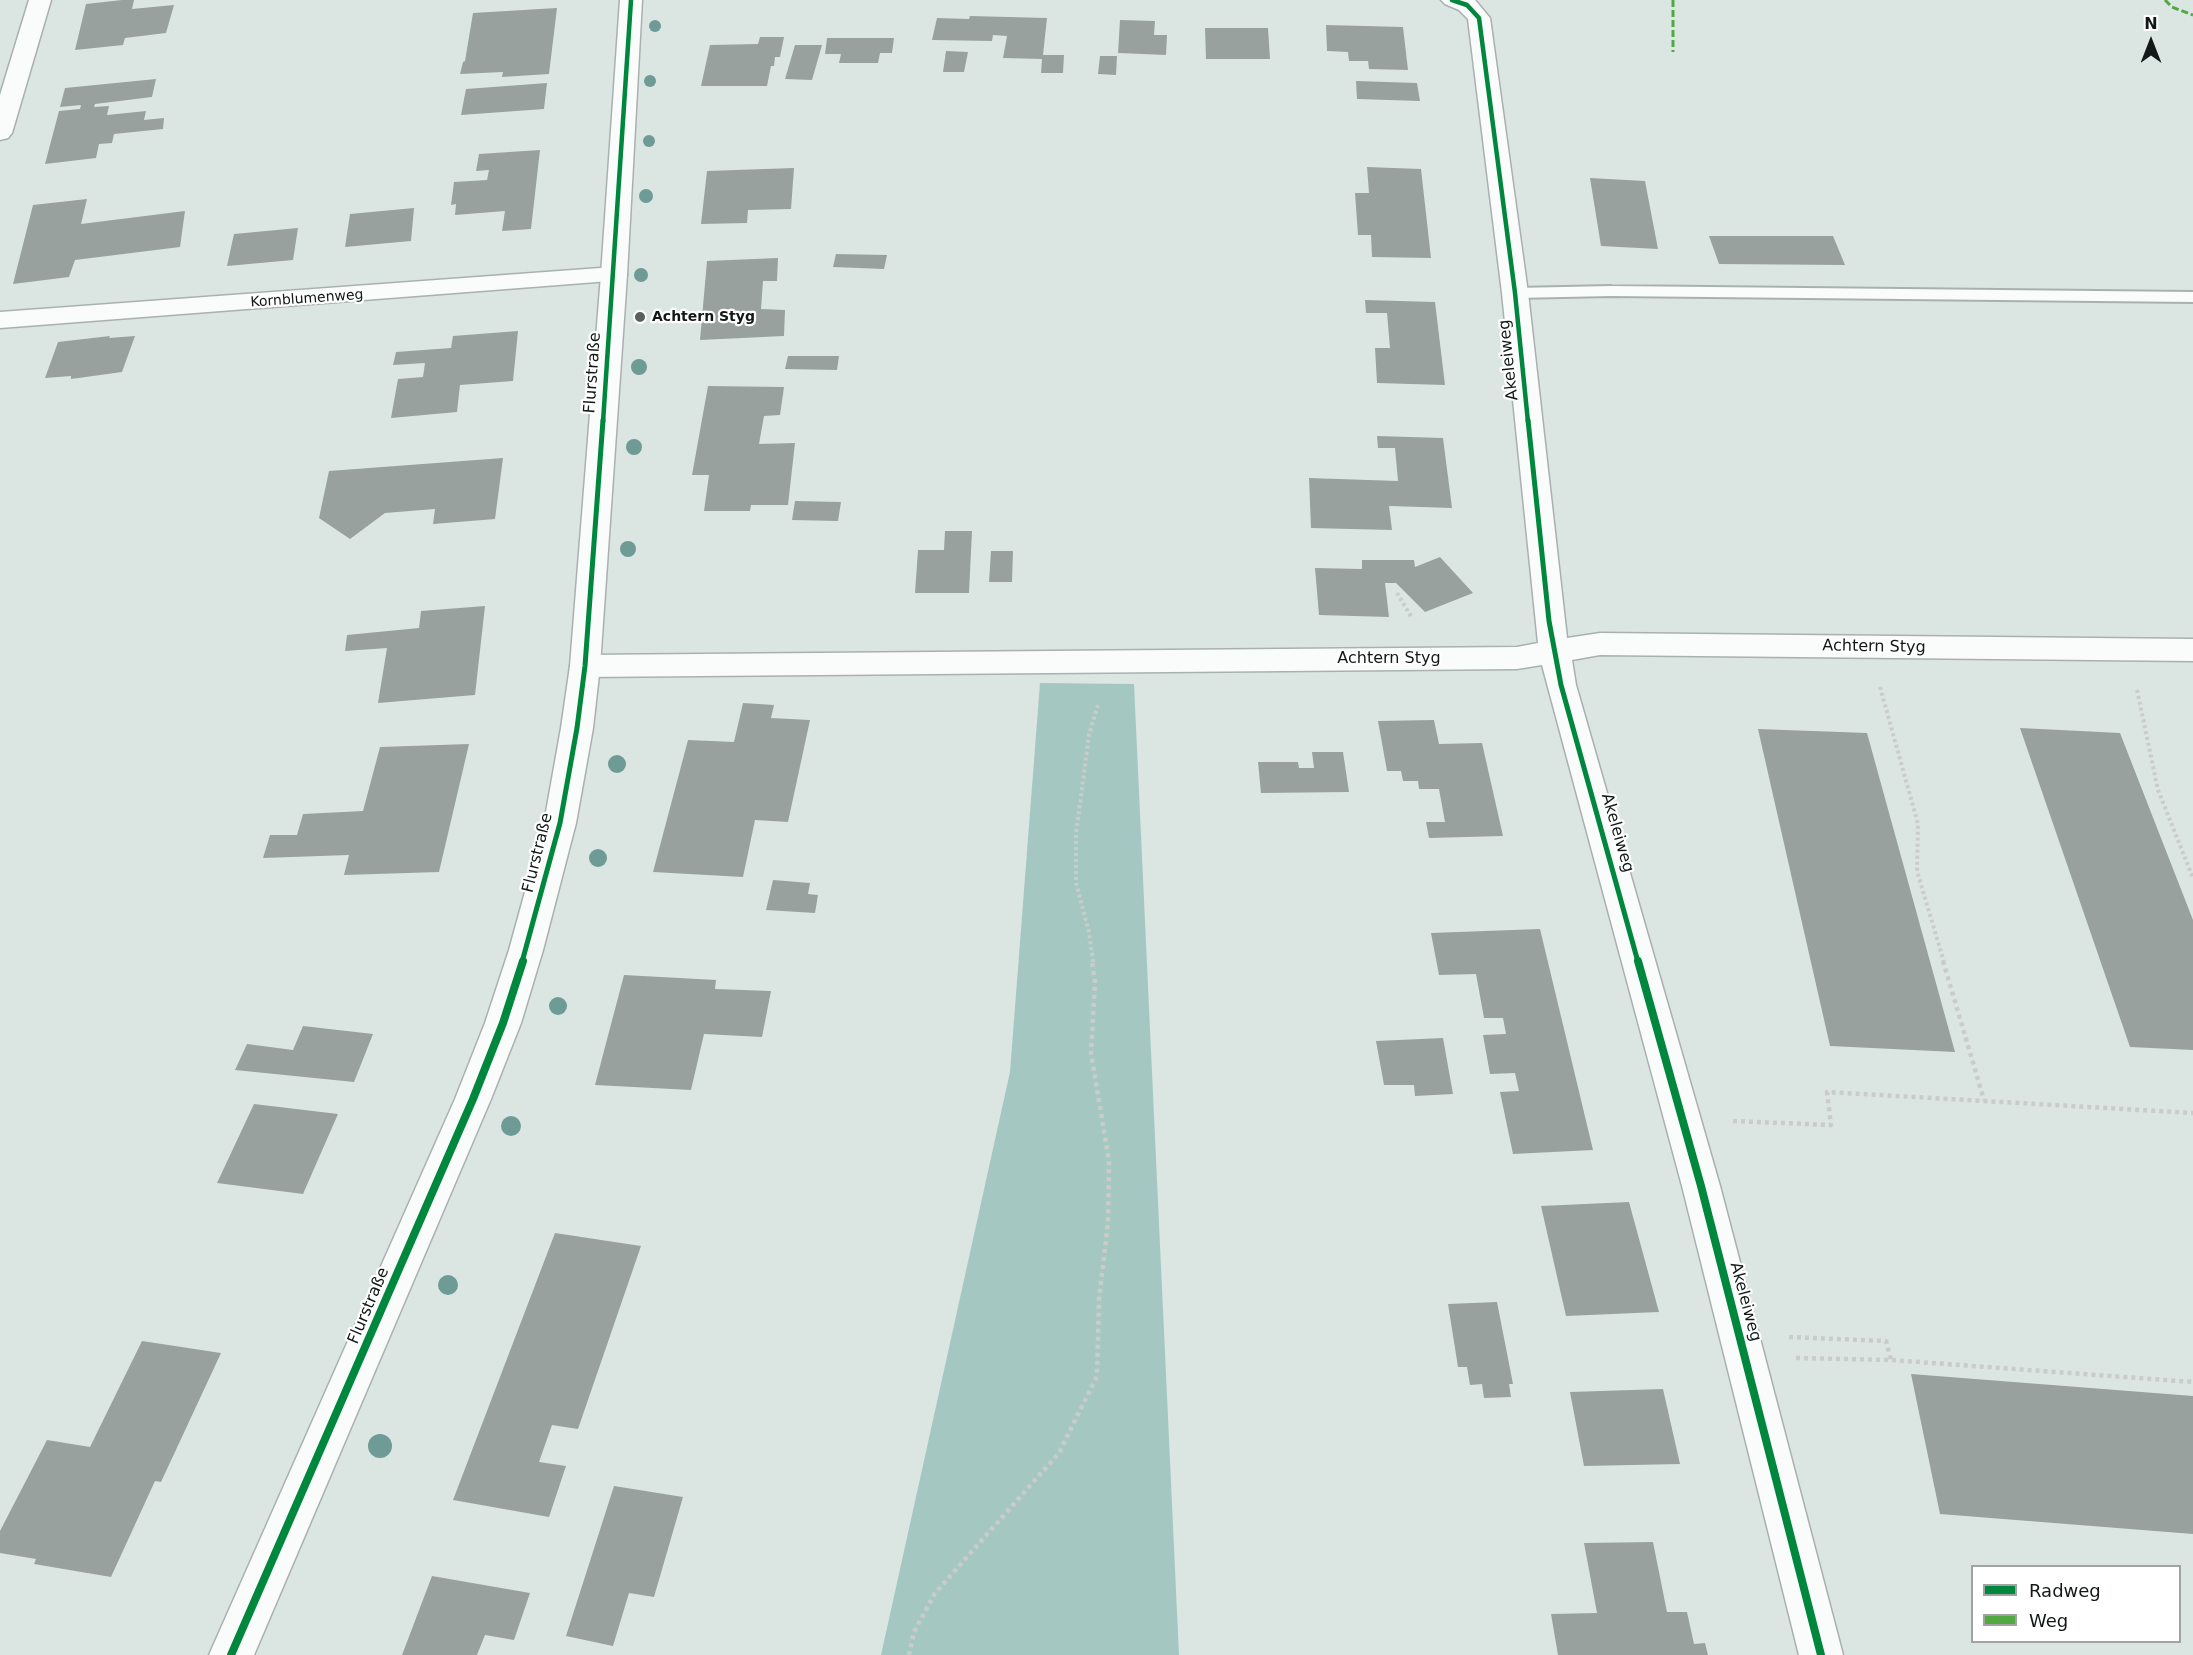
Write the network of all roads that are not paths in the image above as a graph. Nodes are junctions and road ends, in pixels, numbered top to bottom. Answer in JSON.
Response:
{"nodes":[{"id":1,"x":39,"y":0,"type":"edge"},
{"id":2,"x":631,"y":0,"type":"edge"},
{"id":3,"x":1460,"y":2,"type":"edge"},
{"id":4,"x":0,"y":134,"type":"edge"},
{"id":5,"x":614,"y":275,"type":"junction"},
{"id":6,"x":1515,"y":293,"type":"junction"},
{"id":7,"x":2193,"y":297,"type":"edge"},
{"id":8,"x":0,"y":320,"type":"edge"},
{"id":9,"x":2193,"y":650,"type":"edge"},
{"id":10,"x":1555,"y":651,"type":"junction"},
{"id":11,"x":585,"y":666,"type":"junction"},
{"id":12,"x":231,"y":1655,"type":"edge"},
{"id":13,"x":1821,"y":1655,"type":"edge"}],
"edges":[{"from":1,"to":4,"type":"street"},
{"from":2,"to":5,"type":"street","name":"Flurstraße"},
{"from":3,"to":6,"type":"street","name":"Akeleiweg"},
{"from":5,"to":8,"type":"street","name":"Kornblumenweg"},
{"from":5,"to":11,"type":"street","name":"Flurstraße"},
{"from":6,"to":7,"type":"lane"},
{"from":6,"to":10,"type":"street","name":"Akeleiweg"},
{"from":9,"to":10,"type":"street","name":"Achtern Styg"},
{"from":10,"to":11,"type":"street","name":"Achtern Styg"},
{"from":10,"to":13,"type":"street","name":"Akeleiweg"},
{"from":11,"to":12,"type":"street","name":"Flurstraße"}]}
